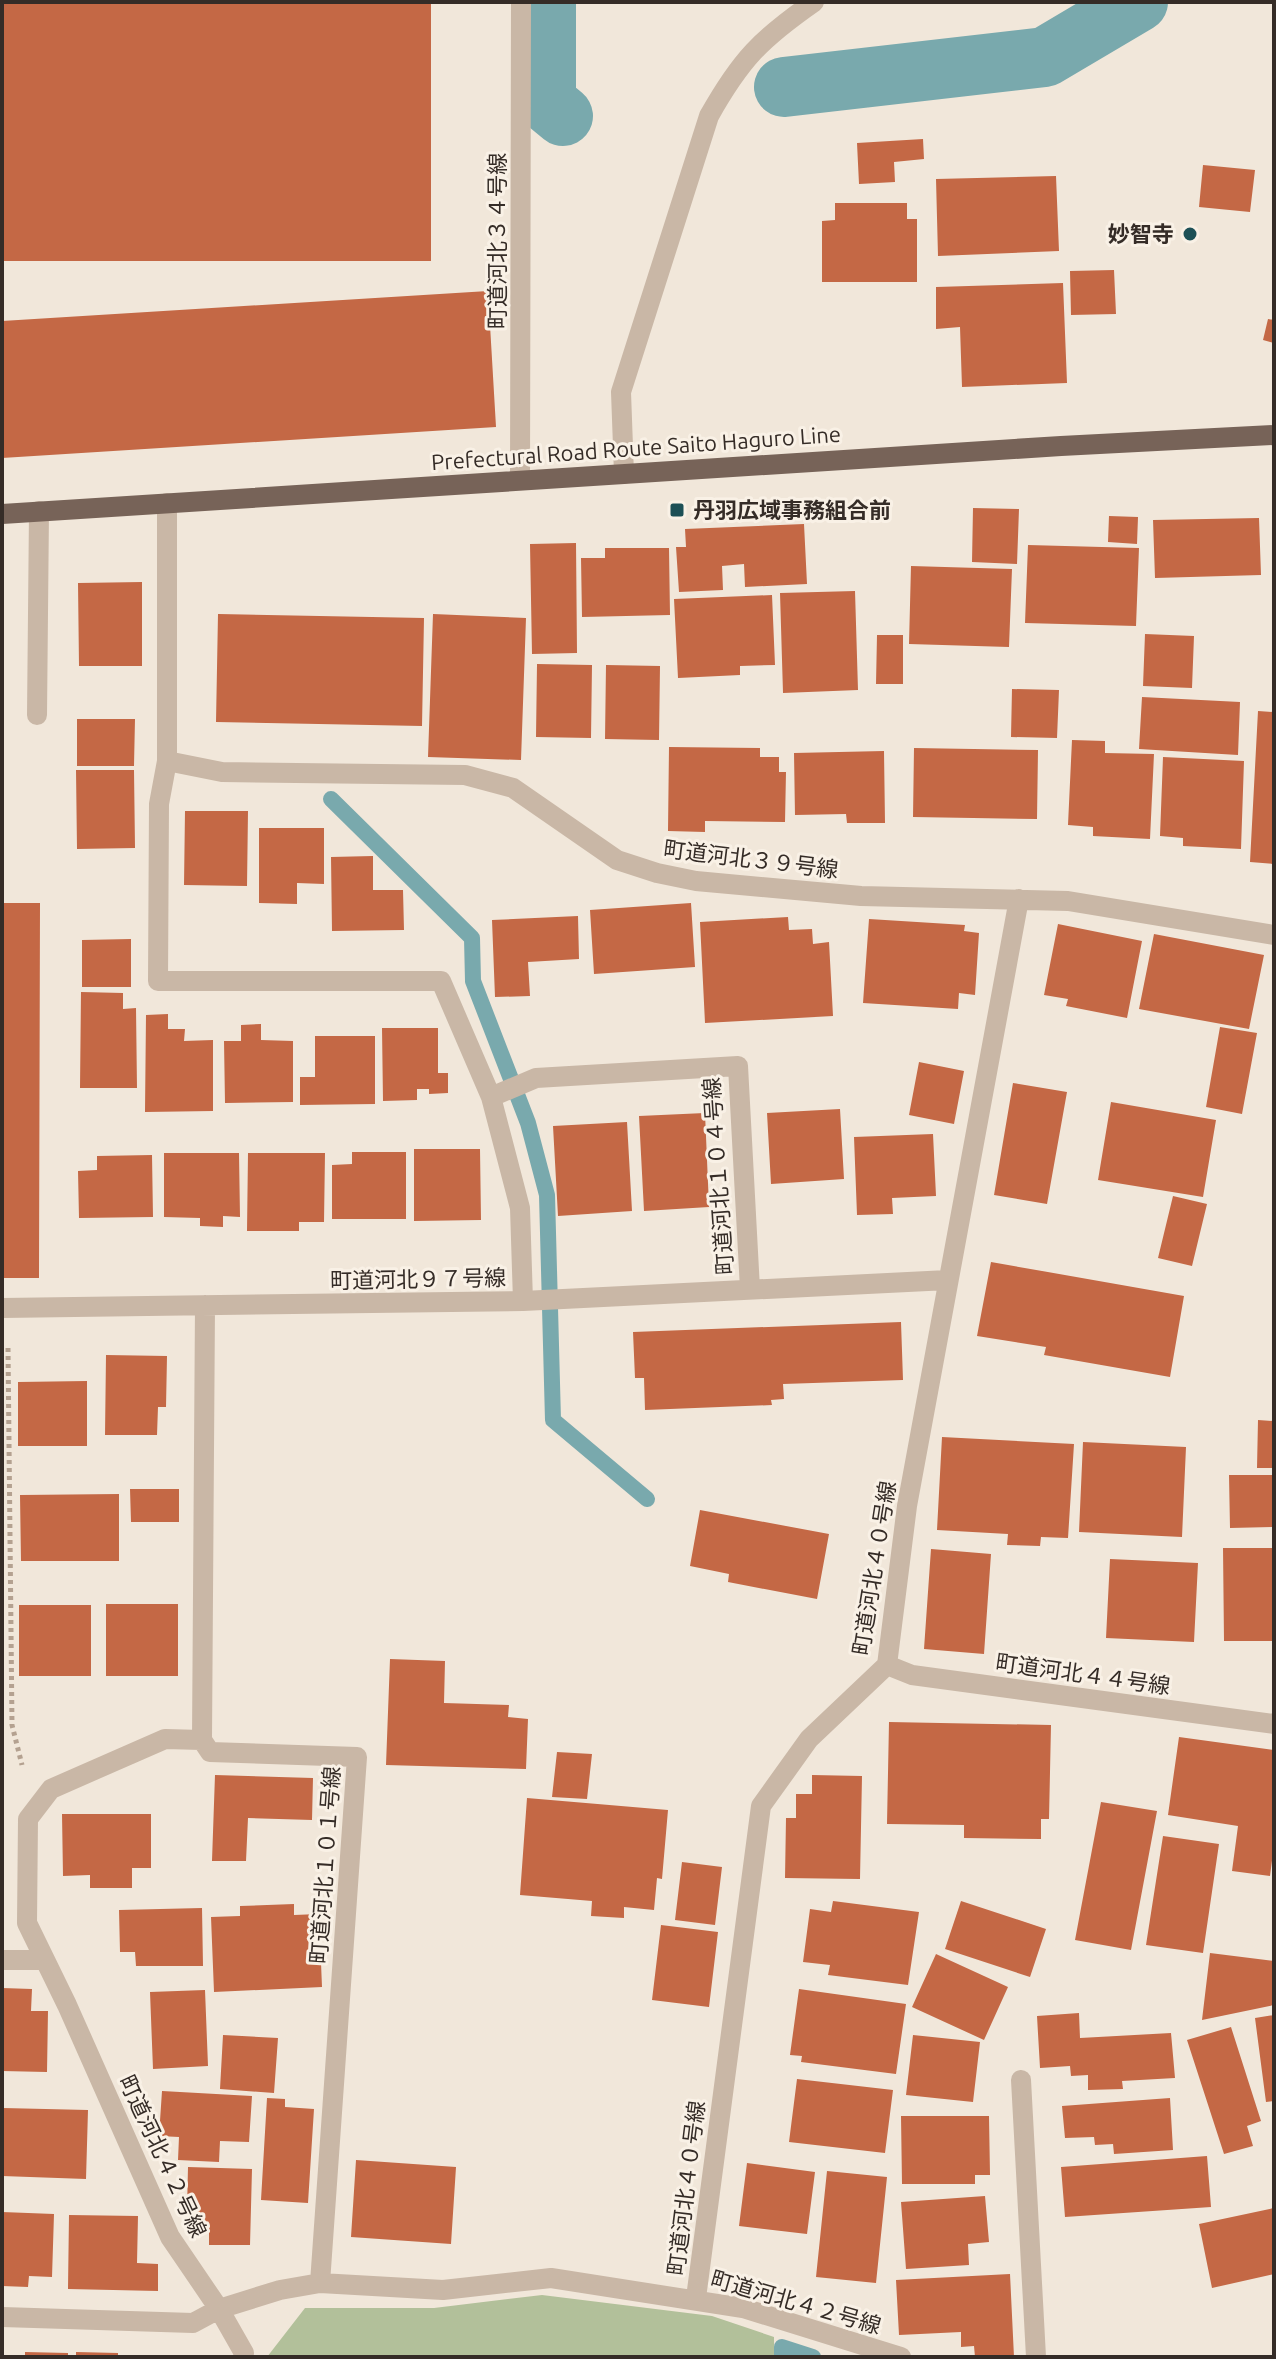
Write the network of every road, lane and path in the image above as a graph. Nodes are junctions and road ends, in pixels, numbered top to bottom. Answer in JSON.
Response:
{"nodes":[{"id":1,"x":521,"y":2,"type":"edge"},
{"id":2,"x":814,"y":2,"type":"edge"},
{"id":3,"x":1274,"y":435,"type":"edge"},
{"id":4,"x":624,"y":474,"type":"junction"},
{"id":5,"x":520,"y":479,"type":"junction"},
{"id":6,"x":167,"y":503,"type":"junction"},
{"id":7,"x":39,"y":511,"type":"junction"},
{"id":8,"x":2,"y":514,"type":"edge"},
{"id":9,"x":37,"y":715,"type":"dead end"},
{"id":10,"x":167,"y":761,"type":"junction"},
{"id":11,"x":1019,"y":899,"type":"junction"},
{"id":12,"x":1274,"y":935,"type":"edge"},
{"id":13,"x":491,"y":1097,"type":"junction"},
{"id":14,"x":948,"y":1280,"type":"junction"},
{"id":15,"x":750,"y":1289,"type":"junction"},
{"id":16,"x":523,"y":1301,"type":"junction"},
{"id":17,"x":205,"y":1305,"type":"junction"},
{"id":18,"x":5,"y":1308,"type":"edge"},
{"id":19,"x":887,"y":1665,"type":"junction"},
{"id":20,"x":1274,"y":1724,"type":"edge"},
{"id":21,"x":202,"y":1740,"type":"junction"},
{"id":22,"x":33,"y":1812,"type":"junction"},
{"id":23,"x":2,"y":1960,"type":"edge"},
{"id":24,"x":45,"y":1960,"type":"junction"},
{"id":25,"x":1021,"y":2080,"type":"dead end"},
{"id":26,"x":320,"y":2283,"type":"junction"},
{"id":27,"x":696,"y":2298,"type":"junction"},
{"id":28,"x":219,"y":2309,"type":"junction"},
{"id":29,"x":2,"y":2317,"type":"edge"},
{"id":30,"x":243,"y":2357,"type":"edge"},
{"id":31,"x":901,"y":2357,"type":"edge"},
{"id":32,"x":1036,"y":2357,"type":"edge"}],
"edges":[{"from":1,"to":5,"type":"street","name":"町道河北３４号線"},
{"from":2,"to":4,"type":"street"},
{"from":3,"to":4,"type":"main road","name":"Prefectural Road Route Saito Haguro Line"},
{"from":4,"to":5,"type":"main road","name":"Prefectural Road Route Saito Haguro Line"},
{"from":5,"to":6,"type":"main road","name":"Prefectural Road Route Saito Haguro Line"},
{"from":6,"to":7,"type":"main road","name":"Prefectural Road Route Saito Haguro Line"},
{"from":6,"to":10,"type":"street"},
{"from":7,"to":8,"type":"main road","name":"Prefectural Road Route Saito Haguro Line"},
{"from":7,"to":9,"type":"street"},
{"from":10,"to":11,"type":"street","name":"町道河北３９号線"},
{"from":10,"to":13,"type":"street","name":"町道河北９７号線"},
{"from":11,"to":12,"type":"street","name":"町道河北３９号線"},
{"from":11,"to":14,"type":"street","name":"町道河北４０号線"},
{"from":13,"to":15,"type":"street","name":"町道河北１０４号線"},
{"from":13,"to":16,"type":"street","name":"町道河北９７号線"},
{"from":14,"to":15,"type":"street"},
{"from":14,"to":19,"type":"street","name":"町道河北４０号線"},
{"from":15,"to":16,"type":"street"},
{"from":16,"to":17,"type":"street","name":"町道河北９７号線"},
{"from":17,"to":18,"type":"street","name":"町道河北９７号線"},
{"from":17,"to":21,"type":"street"},
{"from":18,"to":22,"type":"path"},
{"from":19,"to":20,"type":"street","name":"町道河北４４号線"},
{"from":19,"to":27,"type":"street","name":"町道河北４０号線"},
{"from":21,"to":22,"type":"street"},
{"from":21,"to":26,"type":"street","name":"町道河北１０１号線"},
{"from":22,"to":24,"type":"street","name":"町道河北４２号線"},
{"from":23,"to":24,"type":"street"},
{"from":24,"to":28,"type":"street","name":"町道河北４２号線"},
{"from":25,"to":32,"type":"street"},
{"from":26,"to":27,"type":"street","name":"町道河北４２号線"},
{"from":26,"to":28,"type":"street","name":"町道河北４２号線"},
{"from":27,"to":31,"type":"street","name":"町道河北４２号線"},
{"from":28,"to":29,"type":"street"},
{"from":28,"to":30,"type":"street"}]}
